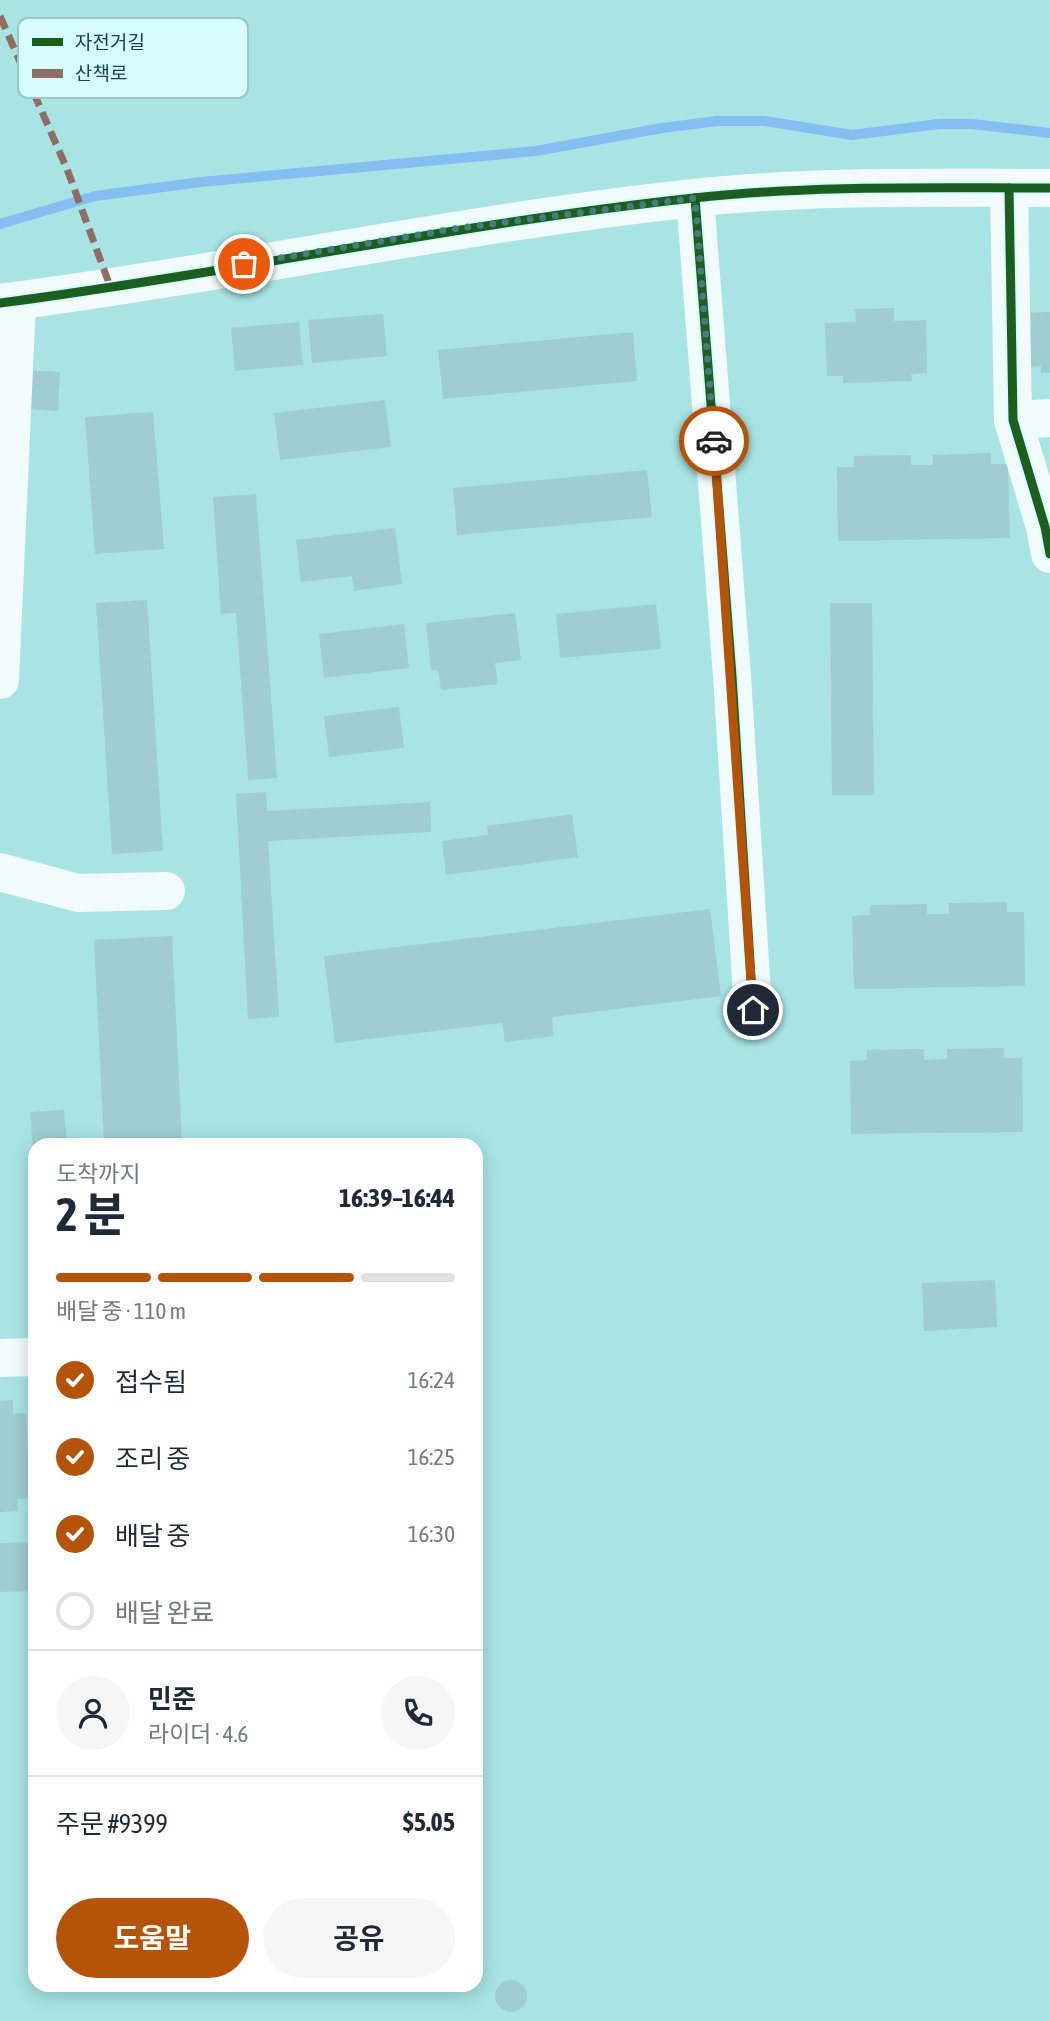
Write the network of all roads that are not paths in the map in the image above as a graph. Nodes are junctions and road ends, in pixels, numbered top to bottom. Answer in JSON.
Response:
{"nodes":[{"id":1,"x":1009,"y":188,"type":"junction"},
{"id":2,"x":1050,"y":188,"type":"edge"},
{"id":3,"x":695,"y":198,"type":"junction"},
{"id":4,"x":8,"y":302,"type":"edge"},
{"id":5,"x":1032,"y":419,"type":"edge"},
{"id":6,"x":1050,"y":554,"type":"edge"},
{"id":7,"x":0,"y":680,"type":"edge"},
{"id":8,"x":0,"y":872,"type":"edge"},
{"id":9,"x":166,"y":891,"type":"dead end"},
{"id":10,"x":753,"y":1010,"type":"dead end"},
{"id":11,"x":28,"y":1357,"type":"edge"},
{"id":12,"x":0,"y":1358,"type":"edge"}],
"edges":[{"from":1,"to":2,"type":"street"},
{"from":1,"to":3,"type":"street"},
{"from":1,"to":5,"type":"street"},
{"from":3,"to":4,"type":"street"},
{"from":3,"to":10,"type":"street"},
{"from":4,"to":7,"type":"street"},
{"from":5,"to":6,"type":"street"},
{"from":8,"to":9,"type":"street"},
{"from":11,"to":12,"type":"street"}]}
